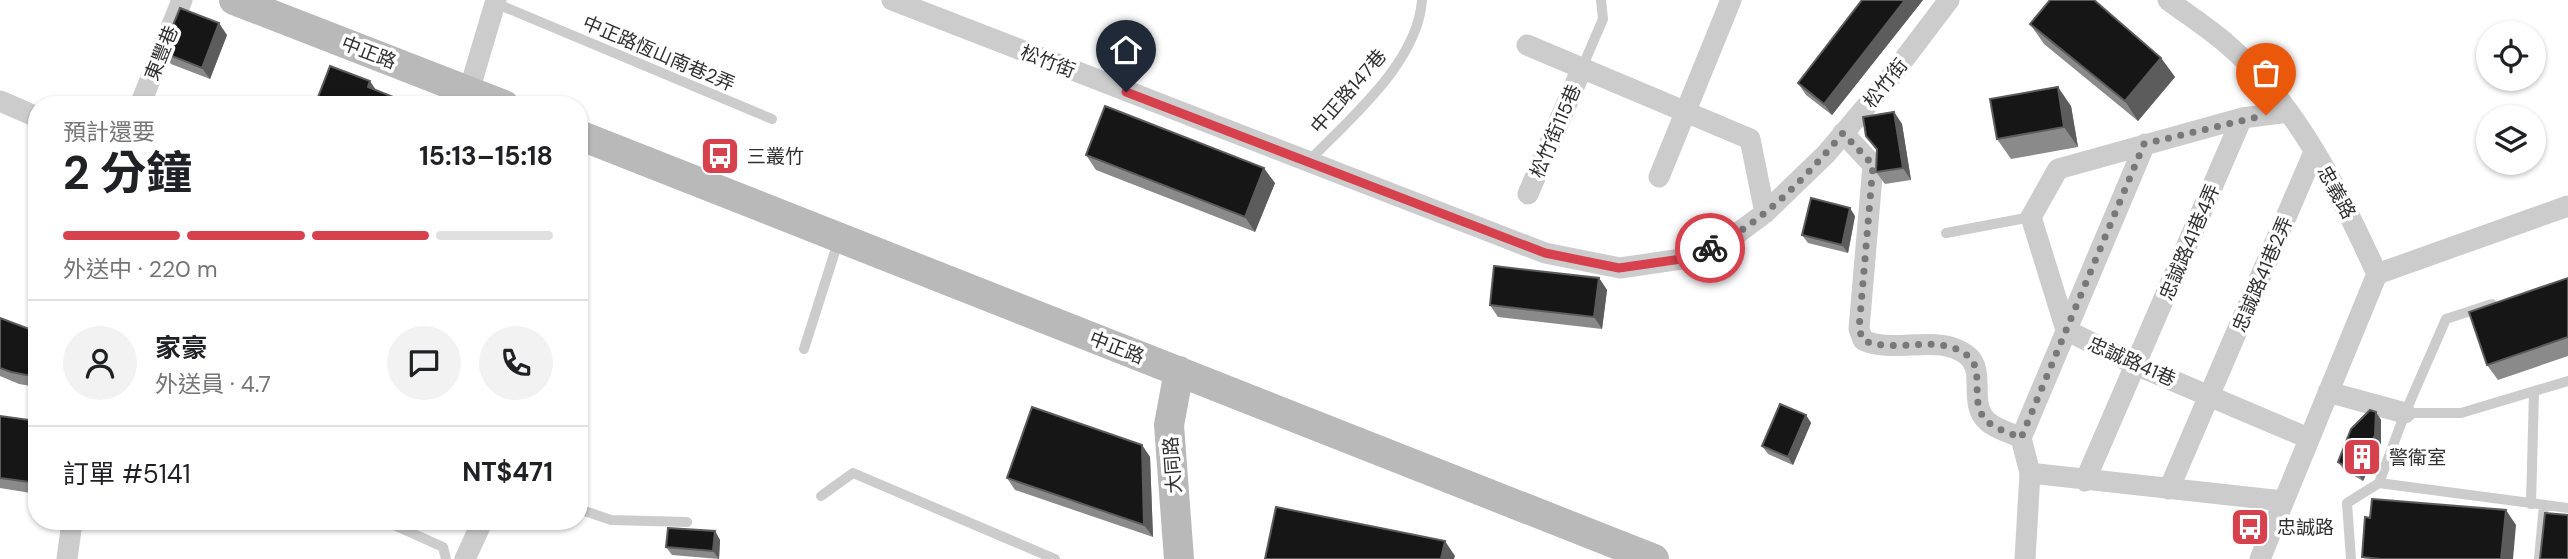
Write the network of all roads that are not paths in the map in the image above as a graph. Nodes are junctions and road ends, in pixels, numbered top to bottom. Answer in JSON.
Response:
{"nodes":[{"id":1,"x":182,"y":0,"type":"edge"},
{"id":2,"x":234,"y":0,"type":"edge"},
{"id":3,"x":892,"y":0,"type":"edge"},
{"id":4,"x":1422,"y":0,"type":"edge"},
{"id":5,"x":1601,"y":0,"type":"edge"},
{"id":6,"x":1731,"y":0,"type":"edge"},
{"id":7,"x":1949,"y":0,"type":"edge"},
{"id":8,"x":2168,"y":0,"type":"edge"},
{"id":9,"x":493,"y":1,"type":"edge"},
{"id":10,"x":1527,"y":45,"type":"dead end"},
{"id":11,"x":1582,"y":68,"type":"junction"},
{"id":12,"x":469,"y":91,"type":"junction"},
{"id":13,"x":144,"y":96,"type":"edge"},
{"id":14,"x":482,"y":96,"type":"edge"},
{"id":15,"x":0,"y":101,"type":"edge"},
{"id":16,"x":1685,"y":111,"type":"junction"},
{"id":17,"x":2289,"y":112,"type":"junction"},
{"id":18,"x":28,"y":113,"type":"edge"},
{"id":19,"x":2242,"y":118,"type":"junction"},
{"id":20,"x":772,"y":119,"type":"dead end"},
{"id":21,"x":1843,"y":133,"type":"junction"},
{"id":22,"x":588,"y":139,"type":"edge"},
{"id":23,"x":2144,"y":144,"type":"junction"},
{"id":24,"x":2314,"y":152,"type":"junction"},
{"id":25,"x":1307,"y":163,"type":"junction"},
{"id":26,"x":1659,"y":177,"type":"dead end"},
{"id":27,"x":1528,"y":194,"type":"dead end"},
{"id":28,"x":2568,"y":206,"type":"edge"},
{"id":29,"x":1765,"y":214,"type":"junction"},
{"id":30,"x":2031,"y":217,"type":"junction"},
{"id":31,"x":1945,"y":233,"type":"dead end"},
{"id":32,"x":839,"y":239,"type":"junction"},
{"id":33,"x":2378,"y":274,"type":"junction"},
{"id":34,"x":2507,"y":299,"type":"edge"},
{"id":35,"x":2066,"y":330,"type":"junction"},
{"id":36,"x":804,"y":349,"type":"dead end"},
{"id":37,"x":2136,"y":365,"type":"junction"},
{"id":38,"x":1179,"y":372,"type":"junction"},
{"id":39,"x":2568,"y":381,"type":"edge"},
{"id":40,"x":2328,"y":392,"type":"junction"},
{"id":41,"x":2534,"y":392,"type":"junction"},
{"id":42,"x":2210,"y":396,"type":"junction"},
{"id":43,"x":2405,"y":412,"type":"junction"},
{"id":44,"x":2021,"y":438,"type":"junction"},
{"id":45,"x":2308,"y":438,"type":"junction"},
{"id":46,"x":2030,"y":473,"type":"junction"},
{"id":47,"x":2085,"y":481,"type":"junction"},
{"id":48,"x":2379,"y":483,"type":"junction"},
{"id":49,"x":2169,"y":489,"type":"junction"},
{"id":50,"x":821,"y":496,"type":"dead end"},
{"id":51,"x":2283,"y":501,"type":"junction"},
{"id":52,"x":2530,"y":504,"type":"junction"},
{"id":53,"x":2544,"y":505,"type":"junction"},
{"id":54,"x":2568,"y":508,"type":"edge"},
{"id":55,"x":588,"y":512,"type":"edge"},
{"id":56,"x":687,"y":522,"type":"dead end"},
{"id":57,"x":71,"y":530,"type":"edge"},
{"id":58,"x":405,"y":530,"type":"edge"},
{"id":59,"x":478,"y":530,"type":"edge"},
{"id":60,"x":68,"y":559,"type":"edge"},
{"id":61,"x":446,"y":559,"type":"edge"},
{"id":62,"x":465,"y":559,"type":"edge"},
{"id":63,"x":1055,"y":559,"type":"edge"},
{"id":64,"x":1179,"y":559,"type":"edge"},
{"id":65,"x":1654,"y":559,"type":"edge"},
{"id":66,"x":2025,"y":559,"type":"edge"},
{"id":67,"x":2260,"y":559,"type":"edge"},
{"id":68,"x":2351,"y":559,"type":"edge"},
{"id":69,"x":2539,"y":559,"type":"edge"}],
"edges":[{"from":1,"to":13,"type":"street","name":"東豐巷"},
{"from":2,"to":12,"type":"main road","name":"中正路"},
{"from":3,"to":25,"type":"street","name":"松竹街"},
{"from":4,"to":25,"type":"lane","name":"中正路147巷"},
{"from":5,"to":11,"type":"lane","name":"松竹街115巷"},
{"from":6,"to":16,"type":"street"},
{"from":7,"to":21,"type":"street","name":"松竹街"},
{"from":8,"to":17,"type":"street","name":"忠義路"},
{"from":9,"to":12,"type":"street"},
{"from":9,"to":20,"type":"lane","name":"中正路恆山南巷2弄"},
{"from":10,"to":11,"type":"street","name":"松竹街115巷"},
{"from":11,"to":16,"type":"street","name":"松竹街115巷"},
{"from":11,"to":27,"type":"street","name":"松竹街115巷"},
{"from":12,"to":14,"type":"main road","name":"中正路"},
{"from":15,"to":18,"type":"street"},
{"from":16,"to":26,"type":"street"},
{"from":16,"to":29,"type":"street","name":"松竹街115巷"},
{"from":17,"to":19,"type":"street"},
{"from":17,"to":24,"type":"street","name":"忠義路"},
{"from":19,"to":23,"type":"street"},
{"from":19,"to":37,"type":"street","name":"忠誠路41巷4弄"},
{"from":21,"to":29,"type":"street","name":"松竹街"},
{"from":21,"to":44,"type":"street"},
{"from":22,"to":32,"type":"main road","name":"中正路"},
{"from":23,"to":30,"type":"street"},
{"from":23,"to":35,"type":"street"},
{"from":24,"to":33,"type":"street","name":"忠義路"},
{"from":24,"to":42,"type":"street","name":"忠誠路41巷2弄"},
{"from":25,"to":29,"type":"street","name":"松竹街"},
{"from":28,"to":33,"type":"street"},
{"from":30,"to":31,"type":"lane"},
{"from":30,"to":35,"type":"street","name":"忠誠路41巷"},
{"from":32,"to":36,"type":"lane"},
{"from":32,"to":38,"type":"main road","name":"中正路"},
{"from":33,"to":40,"type":"street"},
{"from":34,"to":43,"type":"lane"},
{"from":35,"to":37,"type":"street","name":"忠誠路41巷"},
{"from":35,"to":44,"type":"street"},
{"from":37,"to":42,"type":"street","name":"忠誠路41巷"},
{"from":37,"to":47,"type":"street","name":"忠誠路41巷4弄"},
{"from":38,"to":64,"type":"main road","name":"大同路"},
{"from":38,"to":65,"type":"main road","name":"中正路"},
{"from":39,"to":41,"type":"lane"},
{"from":40,"to":43,"type":"street"},
{"from":40,"to":45,"type":"street"},
{"from":41,"to":43,"type":"lane"},
{"from":41,"to":52,"type":"lane"},
{"from":42,"to":45,"type":"street","name":"忠誠路41巷"},
{"from":42,"to":49,"type":"street","name":"忠誠路41巷2弄"},
{"from":43,"to":48,"type":"lane"},
{"from":44,"to":46,"type":"street"},
{"from":45,"to":51,"type":"street"},
{"from":46,"to":47,"type":"street"},
{"from":46,"to":66,"type":"street"},
{"from":47,"to":49,"type":"street"},
{"from":48,"to":52,"type":"lane"},
{"from":48,"to":68,"type":"lane"},
{"from":49,"to":51,"type":"street"},
{"from":50,"to":63,"type":"lane"},
{"from":51,"to":67,"type":"street"},
{"from":52,"to":53,"type":"lane"},
{"from":53,"to":54,"type":"lane"},
{"from":53,"to":69,"type":"lane"},
{"from":55,"to":56,"type":"lane"},
{"from":57,"to":60,"type":"street"},
{"from":58,"to":61,"type":"lane"},
{"from":59,"to":62,"type":"street"}]}
